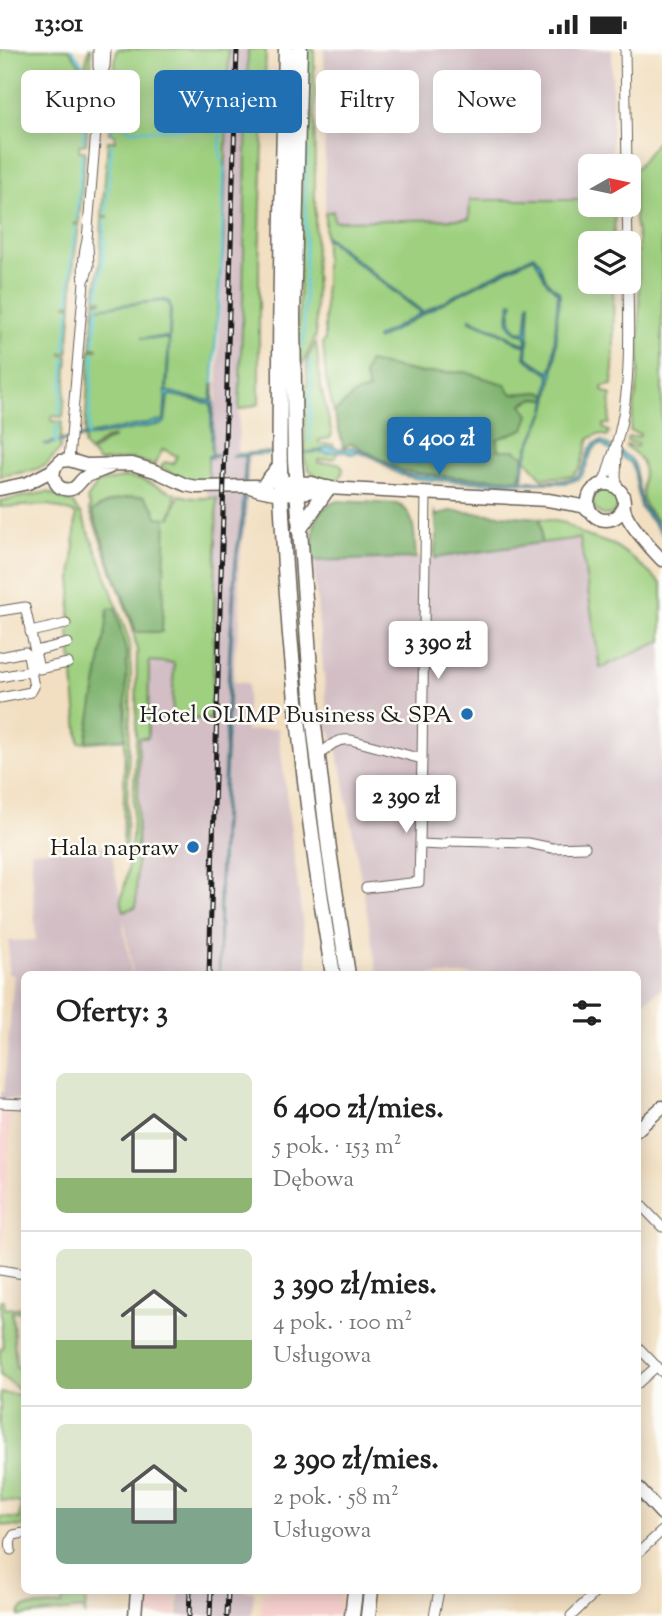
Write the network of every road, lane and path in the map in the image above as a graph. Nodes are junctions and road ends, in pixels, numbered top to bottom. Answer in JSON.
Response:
{"nodes":[{"id":1,"x":98,"y":49,"type":"edge"},
{"id":2,"x":106,"y":49,"type":"edge"},
{"id":3,"x":286,"y":49,"type":"edge"},
{"id":4,"x":300,"y":49,"type":"edge"},
{"id":5,"x":625,"y":49,"type":"edge"},
{"id":6,"x":99,"y":70,"type":"edge"},
{"id":7,"x":104,"y":70,"type":"edge"},
{"id":8,"x":97,"y":133,"type":"edge"},
{"id":9,"x":627,"y":154,"type":"edge"},
{"id":10,"x":628,"y":294,"type":"edge"},
{"id":11,"x":617,"y":446,"type":"junction"},
{"id":12,"x":73,"y":462,"type":"junction"},
{"id":13,"x":114,"y":465,"type":"junction"},
{"id":14,"x":55,"y":467,"type":"junction"},
{"id":15,"x":80,"y":482,"type":"junction"},
{"id":16,"x":28,"y":483,"type":"junction"},
{"id":17,"x":56,"y":483,"type":"junction"},
{"id":18,"x":250,"y":487,"type":"junction"},
{"id":19,"x":276,"y":487,"type":"junction"},
{"id":20,"x":297,"y":487,"type":"junction"},
{"id":21,"x":328,"y":488,"type":"junction"},
{"id":22,"x":596,"y":488,"type":"junction"},
{"id":23,"x":618,"y":488,"type":"junction"},
{"id":24,"x":0,"y":489,"type":"edge"},
{"id":25,"x":426,"y":493,"type":"junction"},
{"id":26,"x":548,"y":500,"type":"junction"},
{"id":27,"x":624,"y":507,"type":"junction"},
{"id":28,"x":590,"y":511,"type":"junction"},
{"id":29,"x":611,"y":520,"type":"junction"},
{"id":30,"x":299,"y":530,"type":"junction"},
{"id":31,"x":646,"y":544,"type":"junction"},
{"id":32,"x":662,"y":560,"type":"edge"},
{"id":33,"x":0,"y":611,"type":"edge"},
{"id":34,"x":66,"y":624,"type":"dead end"},
{"id":35,"x":30,"y":632,"type":"junction"},
{"id":36,"x":68,"y":643,"type":"dead end"},
{"id":37,"x":35,"y":651,"type":"junction"},
{"id":38,"x":0,"y":657,"type":"edge"},
{"id":39,"x":68,"y":663,"type":"dead end"},
{"id":40,"x":31,"y":671,"type":"junction"},
{"id":41,"x":0,"y":677,"type":"edge"},
{"id":42,"x":0,"y":698,"type":"edge"},
{"id":43,"x":318,"y":757,"type":"junction"},
{"id":44,"x":422,"y":759,"type":"junction"},
{"id":45,"x":421,"y":844,"type":"junction"},
{"id":46,"x":585,"y":847,"type":"dead end"},
{"id":47,"x":366,"y":888,"type":"dead end"},
{"id":48,"x":332,"y":971,"type":"edge"},
{"id":49,"x":347,"y":971,"type":"edge"},
{"id":50,"x":0,"y":1103,"type":"edge"},
{"id":51,"x":21,"y":1104,"type":"edge"},
{"id":52,"x":662,"y":1107,"type":"edge"},
{"id":53,"x":641,"y":1126,"type":"edge"},
{"id":54,"x":641,"y":1205,"type":"edge"},
{"id":55,"x":662,"y":1227,"type":"edge"},
{"id":56,"x":0,"y":1270,"type":"edge"},
{"id":57,"x":21,"y":1273,"type":"edge"},
{"id":58,"x":641,"y":1350,"type":"edge"},
{"id":59,"x":659,"y":1369,"type":"edge"},
{"id":60,"x":641,"y":1381,"type":"edge"},
{"id":61,"x":641,"y":1491,"type":"edge"},
{"id":62,"x":662,"y":1514,"type":"edge"},
{"id":63,"x":662,"y":1531,"type":"edge"},
{"id":64,"x":21,"y":1534,"type":"edge"},
{"id":65,"x":10,"y":1550,"type":"dead end"},
{"id":66,"x":641,"y":1550,"type":"edge"},
{"id":67,"x":137,"y":1594,"type":"edge"},
{"id":68,"x":355,"y":1594,"type":"edge"},
{"id":69,"x":371,"y":1594,"type":"edge"},
{"id":70,"x":438,"y":1594,"type":"edge"},
{"id":71,"x":594,"y":1594,"type":"edge"},
{"id":72,"x":135,"y":1616,"type":"edge"},
{"id":73,"x":352,"y":1616,"type":"edge"},
{"id":74,"x":368,"y":1616,"type":"edge"},
{"id":75,"x":434,"y":1616,"type":"edge"},
{"id":76,"x":571,"y":1616,"type":"edge"}],
"edges":[{"from":1,"to":6,"type":"street"},
{"from":2,"to":7,"type":"street"},
{"from":3,"to":19,"type":"main road"},
{"from":4,"to":20,"type":"main road"},
{"from":5,"to":9,"type":"street"},
{"from":8,"to":12,"type":"street"},
{"from":10,"to":11,"type":"street"},
{"from":11,"to":22,"type":"street"},
{"from":11,"to":23,"type":"street"},
{"from":12,"to":13,"type":"main road"},
{"from":12,"to":14,"type":"main road"},
{"from":12,"to":15,"type":"main road"},
{"from":13,"to":15,"type":"main road"},
{"from":13,"to":18,"type":"main road"},
{"from":14,"to":16,"type":"main road"},
{"from":14,"to":17,"type":"main road"},
{"from":15,"to":17,"type":"main road"},
{"from":16,"to":17,"type":"main road"},
{"from":16,"to":24,"type":"main road"},
{"from":18,"to":19,"type":"main road"},
{"from":18,"to":19,"type":"main road"},
{"from":19,"to":20,"type":"main road"},
{"from":19,"to":48,"type":"main road"},
{"from":20,"to":21,"type":"main road"},
{"from":20,"to":30,"type":"main road"},
{"from":21,"to":25,"type":"main road"},
{"from":21,"to":30,"type":"main road"},
{"from":22,"to":23,"type":"main road"},
{"from":22,"to":26,"type":"main road"},
{"from":22,"to":28,"type":"main road"},
{"from":23,"to":27,"type":"main road"},
{"from":25,"to":26,"type":"main road"},
{"from":25,"to":44,"type":"street"},
{"from":26,"to":28,"type":"main road"},
{"from":27,"to":29,"type":"main road"},
{"from":27,"to":31,"type":"main road"},
{"from":28,"to":29,"type":"main road"},
{"from":29,"to":31,"type":"main road"},
{"from":30,"to":43,"type":"main road"},
{"from":31,"to":32,"type":"main road"},
{"from":33,"to":35,"type":"street"},
{"from":34,"to":35,"type":"street"},
{"from":35,"to":37,"type":"street"},
{"from":36,"to":37,"type":"street"},
{"from":37,"to":39,"type":"street"},
{"from":38,"to":40,"type":"street"},
{"from":40,"to":41,"type":"street"},
{"from":40,"to":42,"type":"street"},
{"from":43,"to":44,"type":"street"},
{"from":43,"to":49,"type":"main road"},
{"from":44,"to":45,"type":"street"},
{"from":45,"to":46,"type":"street"},
{"from":45,"to":47,"type":"street"},
{"from":50,"to":51,"type":"street"},
{"from":52,"to":53,"type":"main road"},
{"from":54,"to":55,"type":"street"},
{"from":56,"to":57,"type":"street"},
{"from":58,"to":59,"type":"street"},
{"from":59,"to":60,"type":"street"},
{"from":61,"to":62,"type":"main road"},
{"from":63,"to":66,"type":"street"},
{"from":64,"to":65,"type":"street"},
{"from":67,"to":72,"type":"main road"},
{"from":68,"to":73,"type":"main road"},
{"from":69,"to":74,"type":"main road"},
{"from":70,"to":75,"type":"street"},
{"from":71,"to":76,"type":"street"}]}
